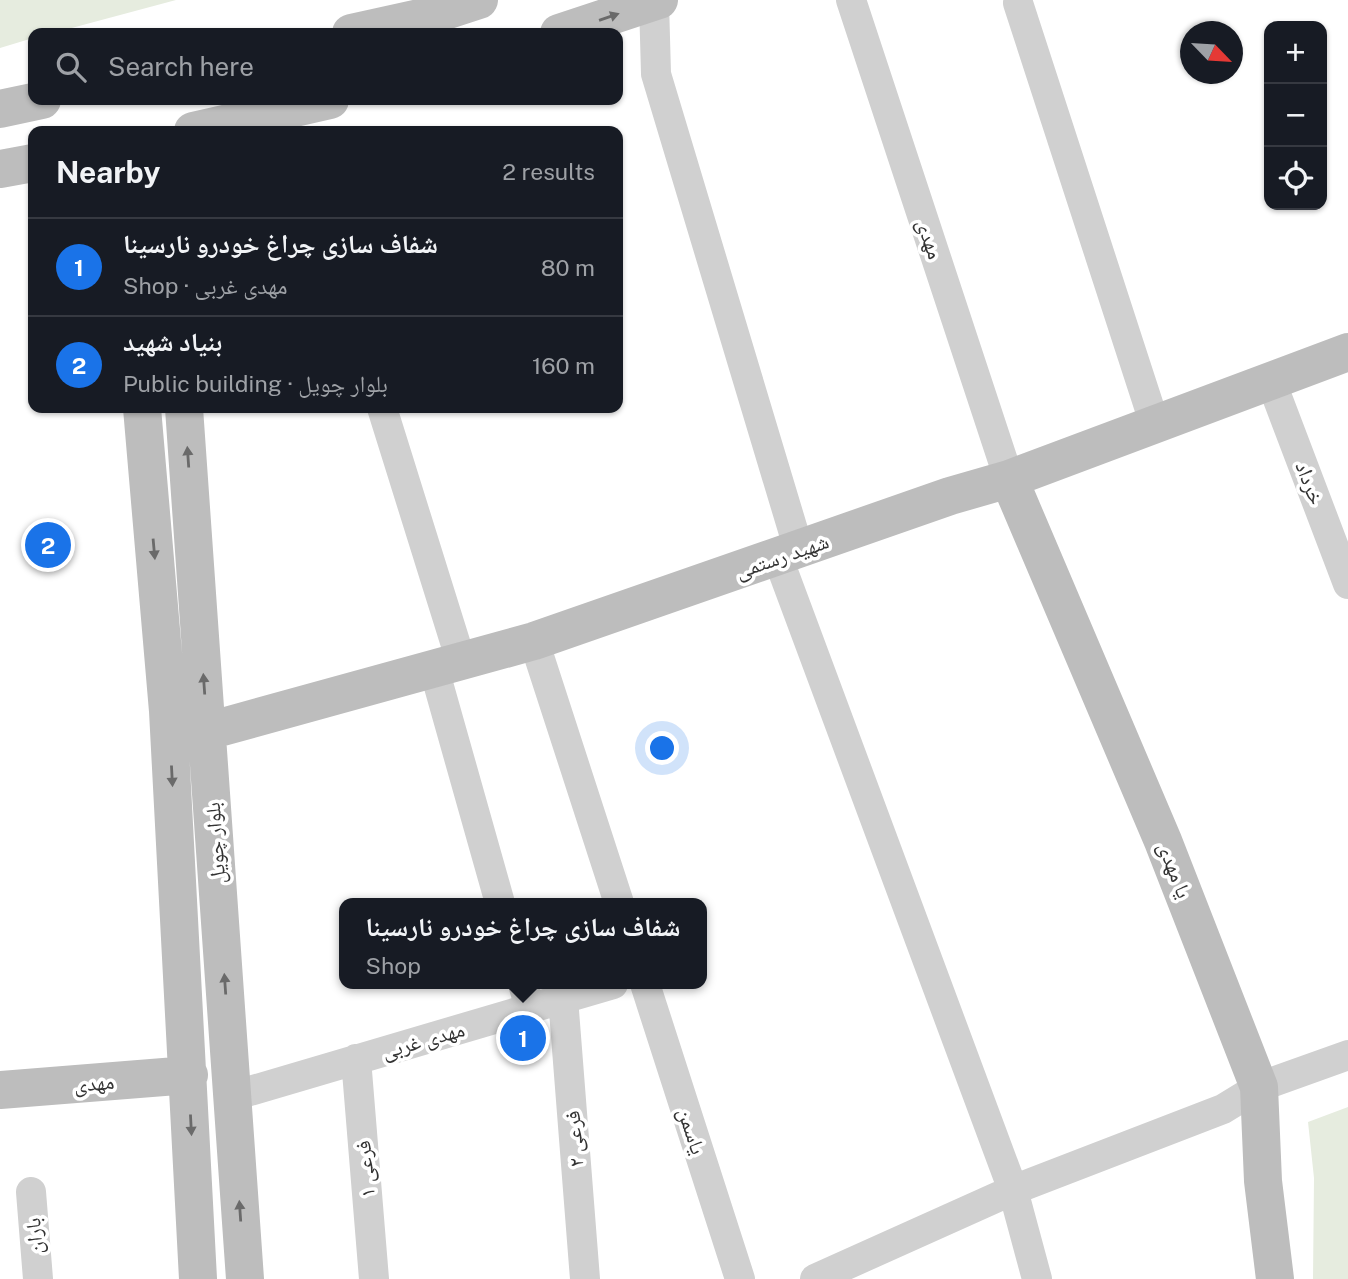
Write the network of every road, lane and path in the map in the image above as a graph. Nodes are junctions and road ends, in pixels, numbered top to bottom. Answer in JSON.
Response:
{"nodes":[{"id":1,"x":479,"y":0,"type":"edge"},
{"id":2,"x":851,"y":0,"type":"edge"},
{"id":3,"x":656,"y":1,"type":"edge"},
{"id":4,"x":1018,"y":4,"type":"dead end"},
{"id":5,"x":374,"y":28,"type":"edge"},
{"id":6,"x":574,"y":28,"type":"edge"},
{"id":7,"x":28,"y":103,"type":"edge"},
{"id":8,"x":321,"y":105,"type":"edge"},
{"id":9,"x":0,"y":109,"type":"edge"},
{"id":10,"x":292,"y":121,"type":"edge"},
{"id":11,"x":244,"y":125,"type":"edge"},
{"id":12,"x":1348,"y":352,"type":"edge"},
{"id":13,"x":1271,"y":381,"type":"junction"},
{"id":14,"x":142,"y":413,"type":"edge"},
{"id":15,"x":184,"y":413,"type":"edge"},
{"id":16,"x":383,"y":413,"type":"edge"},
{"id":17,"x":1155,"y":425,"type":"junction"},
{"id":18,"x":1009,"y":479,"type":"junction"},
{"id":19,"x":788,"y":554,"type":"junction"},
{"id":20,"x":1348,"y":584,"type":"edge"},
{"id":21,"x":534,"y":641,"type":"junction"},
{"id":22,"x":448,"y":665,"type":"junction"},
{"id":23,"x":208,"y":731,"type":"junction"},
{"id":24,"x":499,"y":898,"type":"edge"},
{"id":25,"x":617,"y":898,"type":"edge"},
{"id":26,"x":596,"y":989,"type":"edge"},
{"id":27,"x":647,"y":989,"type":"edge"},
{"id":28,"x":526,"y":996,"type":"edge"},
{"id":29,"x":564,"y":998,"type":"junction"},
{"id":30,"x":1348,"y":1055,"type":"edge"},
{"id":31,"x":356,"y":1059,"type":"junction"},
{"id":32,"x":189,"y":1075,"type":"junction"},
{"id":33,"x":1259,"y":1087,"type":"junction"},
{"id":34,"x":0,"y":1090,"type":"edge"},
{"id":35,"x":233,"y":1096,"type":"junction"},
{"id":36,"x":1013,"y":1190,"type":"junction"},
{"id":37,"x":31,"y":1192,"type":"dead end"},
{"id":38,"x":38,"y":1279,"type":"edge"},
{"id":39,"x":198,"y":1279,"type":"edge"},
{"id":40,"x":245,"y":1279,"type":"edge"},
{"id":41,"x":374,"y":1279,"type":"edge"},
{"id":42,"x":585,"y":1279,"type":"edge"},
{"id":43,"x":740,"y":1279,"type":"edge"},
{"id":44,"x":815,"y":1279,"type":"edge"},
{"id":45,"x":1037,"y":1279,"type":"edge"},
{"id":46,"x":1275,"y":1279,"type":"edge"}],
"edges":[{"from":1,"to":5,"type":"street"},
{"from":2,"to":18,"type":"street","name":"مهدی"},
{"from":6,"to":3,"type":"street","one_way":true},
{"from":3,"to":19,"type":"street"},
{"from":4,"to":17,"type":"street"},
{"from":7,"to":9,"type":"street"},
{"from":8,"to":10,"type":"street"},
{"from":10,"to":11,"type":"street"},
{"from":12,"to":13,"type":"street","name":"شهید رستمی"},
{"from":13,"to":17,"type":"street","name":"شهید رستمی"},
{"from":13,"to":20,"type":"street","name":"خرداد"},
{"from":14,"to":32,"type":"street","name":"بلوار چویل","one_way":true},
{"from":23,"to":15,"type":"street","name":"بلوار چویل","one_way":true},
{"from":16,"to":22,"type":"street"},
{"from":17,"to":18,"type":"street","name":"شهید رستمی"},
{"from":18,"to":19,"type":"street","name":"شهید رستمی"},
{"from":18,"to":33,"type":"street","name":"یا مهدی"},
{"from":19,"to":21,"type":"street","name":"شهید رستمی"},
{"from":19,"to":36,"type":"street"},
{"from":21,"to":22,"type":"street","name":"شهید رستمی"},
{"from":21,"to":25,"type":"street"},
{"from":22,"to":23,"type":"street","name":"شهید رستمی"},
{"from":22,"to":24,"type":"street"},
{"from":35,"to":23,"type":"street","name":"بلوار چویل","one_way":true},
{"from":26,"to":29,"type":"street","name":"مهدی غربی"},
{"from":27,"to":43,"type":"street","name":"یاسمن"},
{"from":28,"to":29,"type":"street","name":"مهدی غربی"},
{"from":28,"to":31,"type":"street","name":"مهدی غربی"},
{"from":29,"to":42,"type":"street","name":"فرعی ۲"},
{"from":30,"to":33,"type":"street"},
{"from":31,"to":35,"type":"street","name":"مهدی غربی"},
{"from":31,"to":41,"type":"street","name":"فرعی ۱"},
{"from":32,"to":34,"type":"street","name":"مهدی"},
{"from":32,"to":39,"type":"street","name":"بلوار چویل","one_way":true},
{"from":33,"to":36,"type":"street"},
{"from":33,"to":46,"type":"street","name":"یا مهدی"},
{"from":40,"to":35,"type":"street","name":"بلوار چویل","one_way":true},
{"from":36,"to":44,"type":"street"},
{"from":36,"to":45,"type":"street"},
{"from":37,"to":38,"type":"street","name":"باران"}]}
